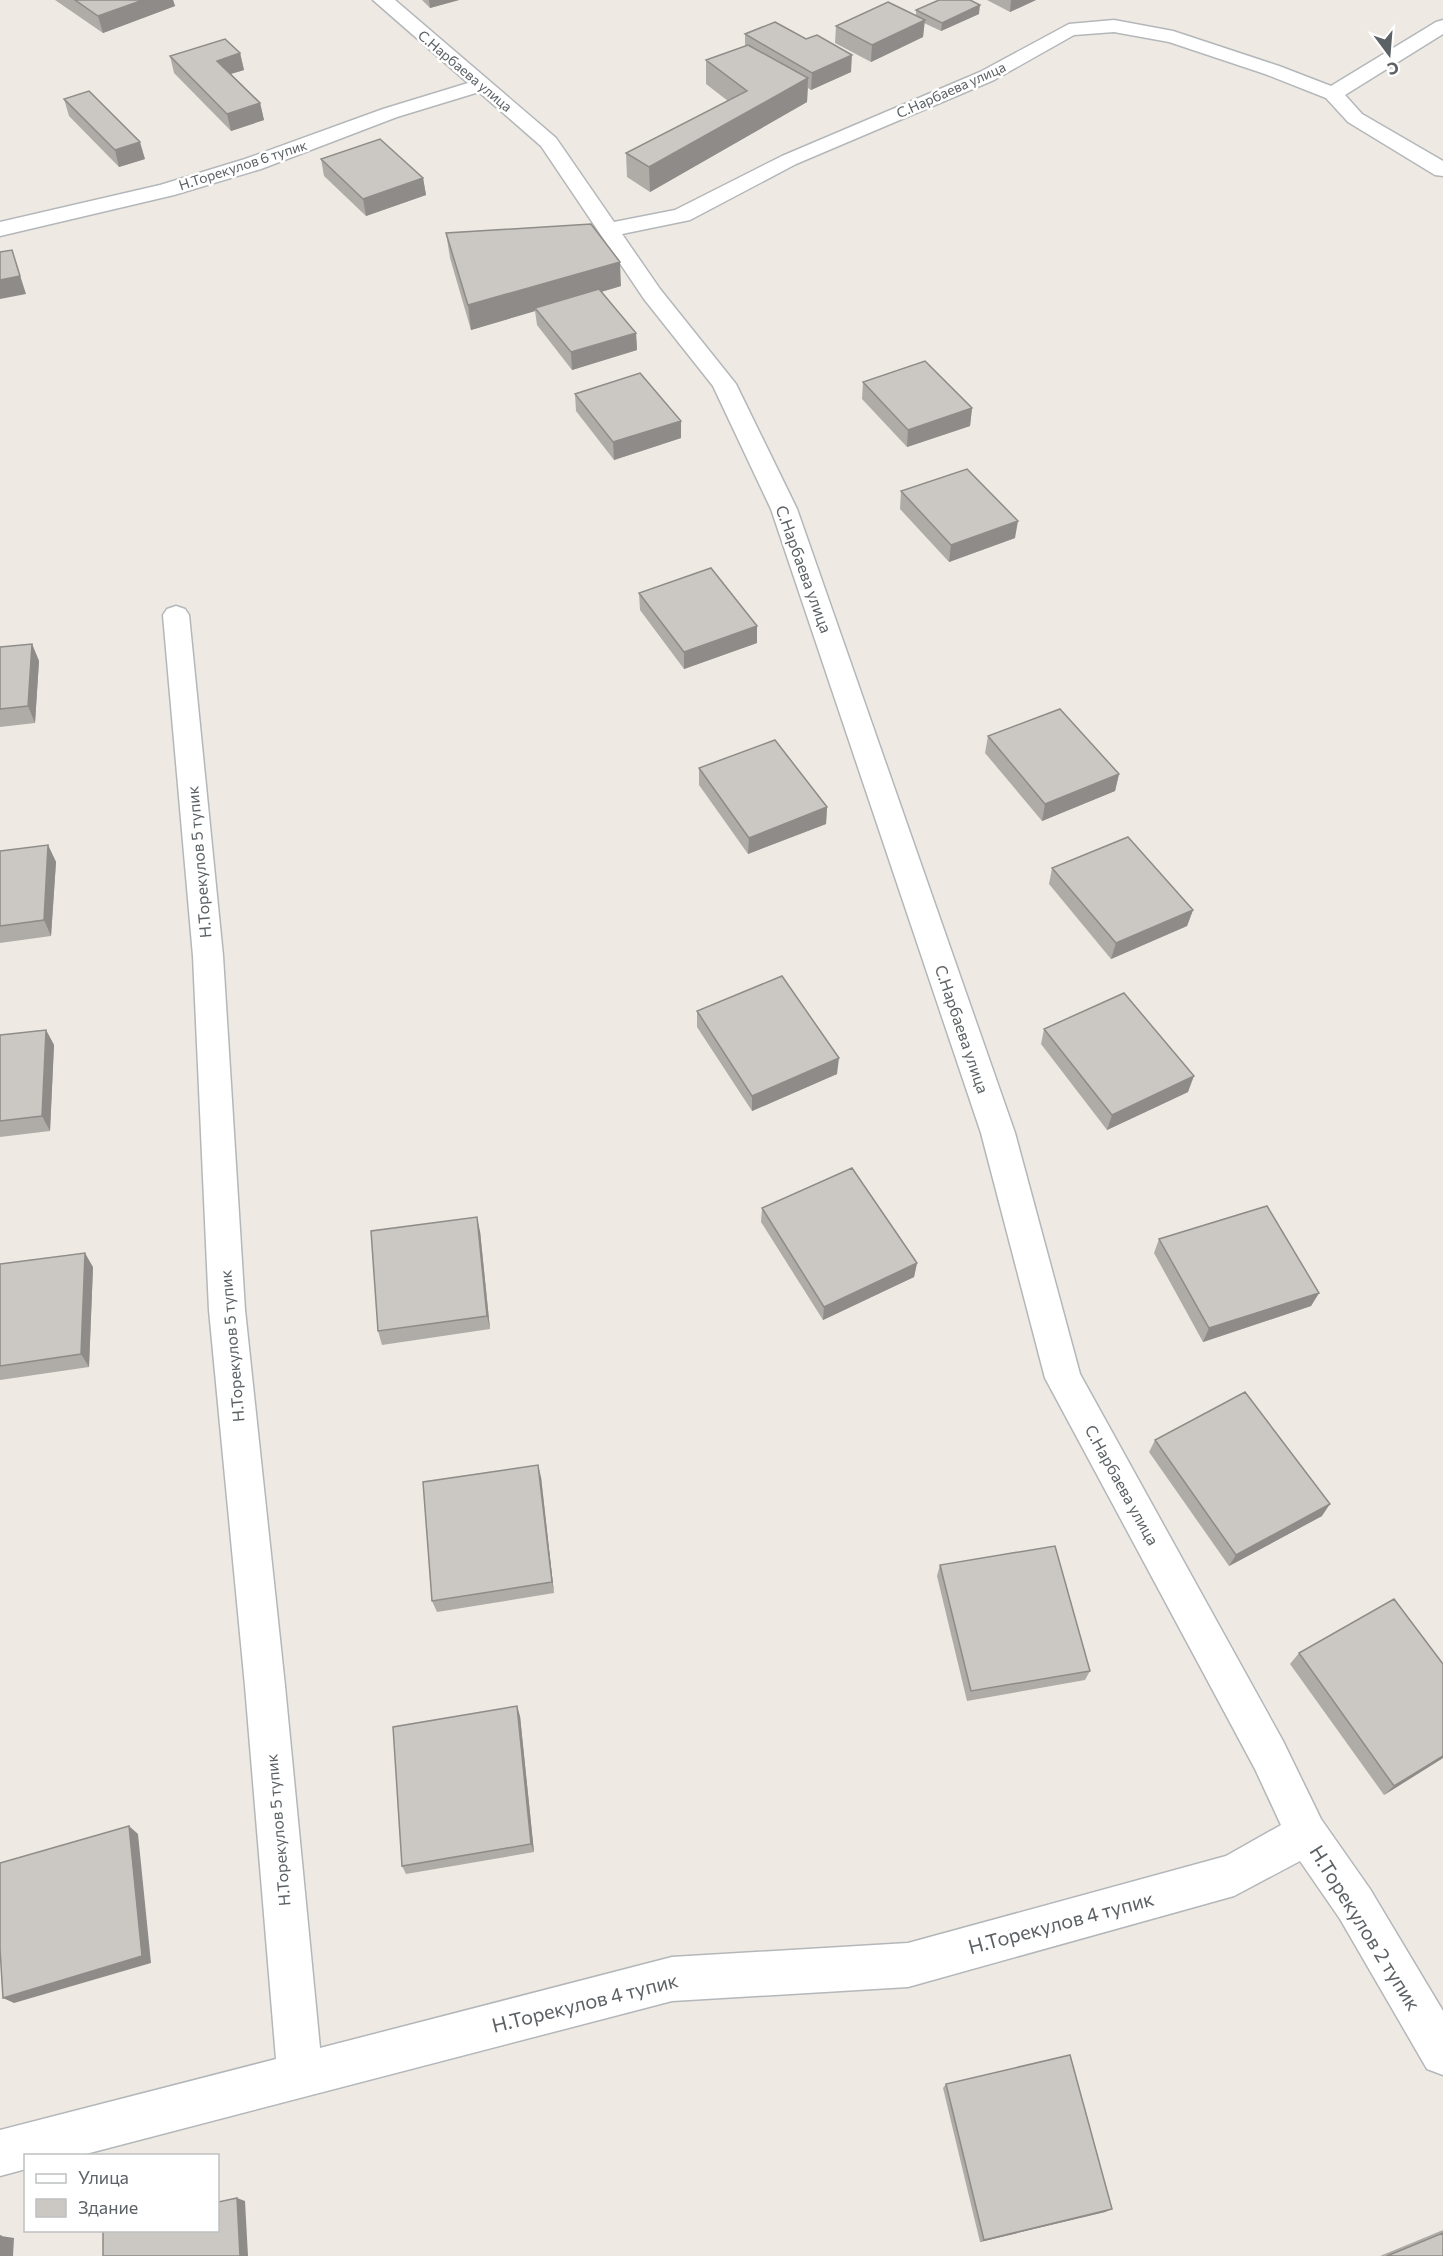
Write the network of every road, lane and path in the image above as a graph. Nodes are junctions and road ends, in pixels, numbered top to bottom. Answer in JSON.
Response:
{"nodes":[{"id":1,"x":382,"y":0,"type":"edge"},
{"id":2,"x":1443,"y":26,"type":"edge"},
{"id":3,"x":482,"y":85,"type":"junction"},
{"id":4,"x":1333,"y":94,"type":"junction"},
{"id":5,"x":1443,"y":170,"type":"edge"},
{"id":6,"x":0,"y":229,"type":"edge"},
{"id":7,"x":609,"y":230,"type":"junction"},
{"id":8,"x":176,"y":615,"type":"dead end"},
{"id":9,"x":1306,"y":1834,"type":"junction"},
{"id":10,"x":1443,"y":2053,"type":"edge"},
{"id":11,"x":300,"y":2076,"type":"junction"},
{"id":12,"x":0,"y":2153,"type":"edge"}],
"edges":[{"from":1,"to":3,"type":"street","name":"С.Нарбаева улица"},
{"from":2,"to":4,"type":"street"},
{"from":3,"to":6,"type":"street","name":"Н.Торекулов 6 тупик"},
{"from":3,"to":7,"type":"street","name":"С.Нарбаева улица"},
{"from":4,"to":5,"type":"street","name":"С.Нарбаева улица"},
{"from":4,"to":7,"type":"street","name":"С.Нарбаева улица"},
{"from":7,"to":9,"type":"street","name":"С.Нарбаева улица"},
{"from":8,"to":11,"type":"street","name":"Н.Торекулов 5 тупик"},
{"from":9,"to":10,"type":"street","name":"Н.Торекулов 2 тупик"},
{"from":9,"to":11,"type":"street","name":"Н.Торекулов 4 тупик"},
{"from":11,"to":12,"type":"street","name":"Н.Торекулов 4 тупик"}]}
